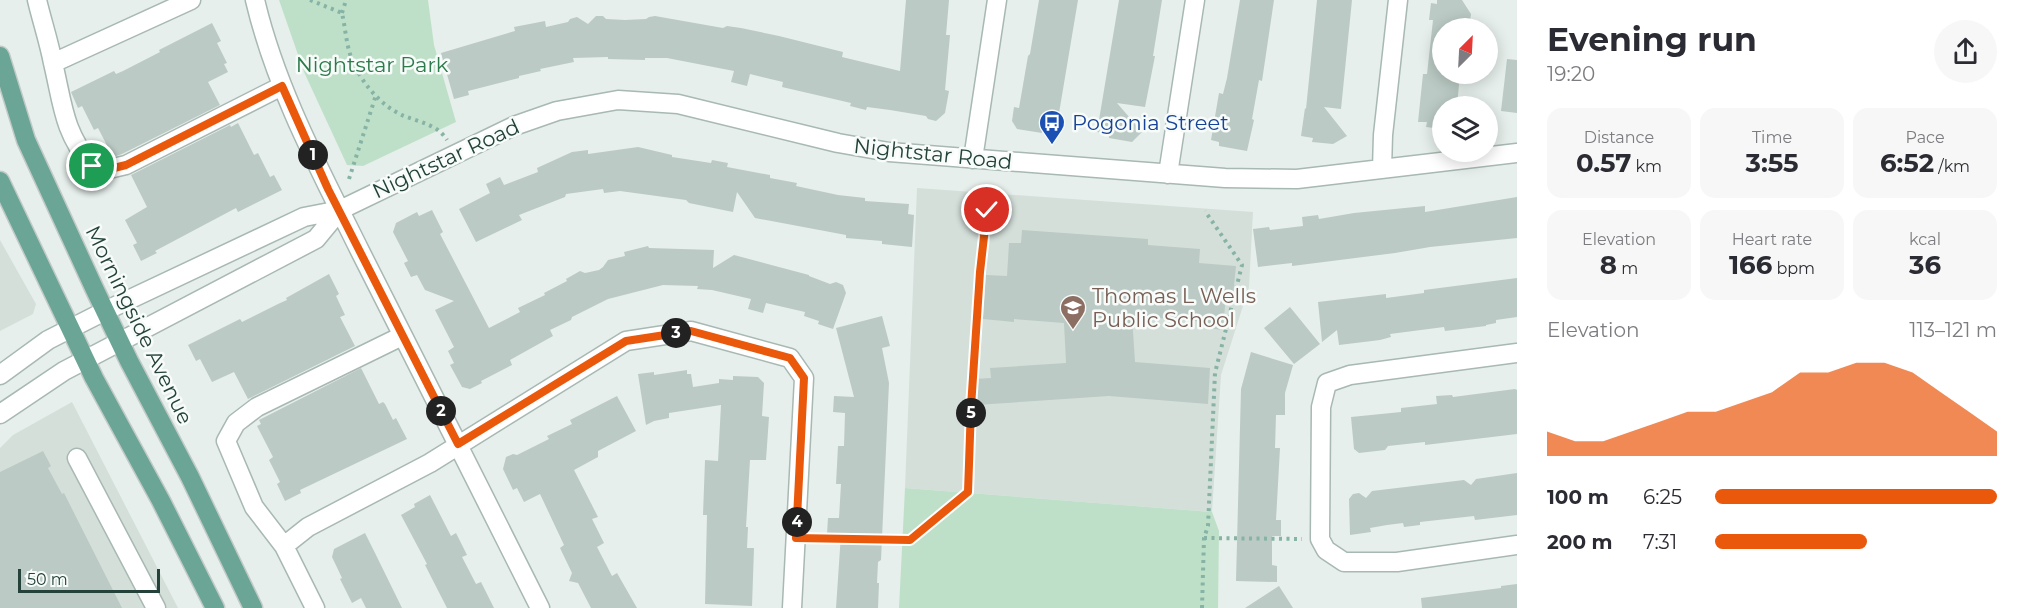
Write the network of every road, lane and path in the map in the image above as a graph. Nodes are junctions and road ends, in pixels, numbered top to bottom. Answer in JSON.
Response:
{"nodes":[{"id":1,"x":37,"y":0,"type":"edge"},
{"id":2,"x":191,"y":0,"type":"edge"},
{"id":3,"x":255,"y":0,"type":"edge"},
{"id":4,"x":310,"y":0,"type":"edge"},
{"id":5,"x":346,"y":0,"type":"edge"},
{"id":6,"x":997,"y":0,"type":"edge"},
{"id":7,"x":1195,"y":0,"type":"edge"},
{"id":8,"x":1398,"y":0,"type":"edge"},
{"id":9,"x":342,"y":13,"type":"junction"},
{"id":10,"x":0,"y":56,"type":"edge"},
{"id":11,"x":54,"y":63,"type":"junction"},
{"id":12,"x":282,"y":86,"type":"junction"},
{"id":13,"x":376,"y":94,"type":"junction"},
{"id":14,"x":1517,"y":153,"type":"edge"},
{"id":15,"x":455,"y":154,"type":"junction"},
{"id":16,"x":973,"y":159,"type":"junction"},
{"id":17,"x":1382,"y":169,"type":"junction"},
{"id":18,"x":1168,"y":174,"type":"junction"},
{"id":19,"x":349,"y":179,"type":"dead end"},
{"id":20,"x":0,"y":181,"type":"edge"},
{"id":21,"x":339,"y":210,"type":"junction"},
{"id":22,"x":987,"y":210,"type":"dead end"},
{"id":23,"x":1205,"y":211,"type":"dead end"},
{"id":24,"x":105,"y":311,"type":"junction"},
{"id":25,"x":71,"y":329,"type":"junction"},
{"id":26,"x":402,"y":336,"type":"junction"},
{"id":27,"x":120,"y":341,"type":"junction"},
{"id":28,"x":1517,"y":353,"type":"edge"},
{"id":29,"x":86,"y":360,"type":"junction"},
{"id":30,"x":0,"y":375,"type":"edge"},
{"id":31,"x":0,"y":414,"type":"edge"},
{"id":32,"x":458,"y":444,"type":"junction"},
{"id":33,"x":77,"y":458,"type":"dead end"},
{"id":34,"x":796,"y":538,"type":"junction"},
{"id":35,"x":1204,"y":538,"type":"junction"},
{"id":36,"x":1320,"y":539,"type":"junction"},
{"id":37,"x":1517,"y":545,"type":"edge"},
{"id":38,"x":284,"y":546,"type":"junction"},
{"id":39,"x":156,"y":608,"type":"edge"},
{"id":40,"x":215,"y":608,"type":"edge"},
{"id":41,"x":253,"y":608,"type":"edge"},
{"id":42,"x":315,"y":608,"type":"edge"},
{"id":43,"x":540,"y":608,"type":"edge"},
{"id":44,"x":792,"y":608,"type":"edge"},
{"id":45,"x":1202,"y":608,"type":"edge"}],
"edges":[{"from":1,"to":11,"type":"street"},
{"from":2,"to":11,"type":"street"},
{"from":3,"to":12,"type":"street"},
{"from":4,"to":9,"type":"path"},
{"from":5,"to":9,"type":"path"},
{"from":6,"to":16,"type":"street"},
{"from":7,"to":18,"type":"street"},
{"from":8,"to":17,"type":"street"},
{"from":9,"to":13,"type":"path"},
{"from":10,"to":24,"type":"main road","name":"Morningside Avenue"},
{"from":11,"to":12,"type":"street"},
{"from":12,"to":21,"type":"street"},
{"from":13,"to":15,"type":"path"},
{"from":13,"to":19,"type":"path"},
{"from":14,"to":17,"type":"street","name":"Nightstar Road"},
{"from":15,"to":16,"type":"street","name":"Nightstar Road"},
{"from":15,"to":21,"type":"street","name":"Nightstar Road"},
{"from":16,"to":18,"type":"street","name":"Nightstar Road"},
{"from":17,"to":18,"type":"street","name":"Nightstar Road"},
{"from":20,"to":25,"type":"main road"},
{"from":21,"to":24,"type":"street","name":"Nightstar Road"},
{"from":21,"to":26,"type":"street"},
{"from":21,"to":27,"type":"street","name":"Nightstar Road"},
{"from":22,"to":34,"type":"path"},
{"from":23,"to":35,"type":"path"},
{"from":24,"to":25,"type":"street","name":"Nightstar Road"},
{"from":24,"to":27,"type":"main road","name":"Morningside Avenue"},
{"from":25,"to":29,"type":"main road"},
{"from":25,"to":30,"type":"street","name":"Nightstar Road"},
{"from":26,"to":32,"type":"street"},
{"from":26,"to":38,"type":"street"},
{"from":27,"to":29,"type":"street","name":"Nightstar Road"},
{"from":27,"to":41,"type":"main road","name":"Morningside Avenue"},
{"from":28,"to":36,"type":"street"},
{"from":29,"to":31,"type":"street","name":"Nightstar Road"},
{"from":29,"to":40,"type":"main road"},
{"from":32,"to":34,"type":"street"},
{"from":32,"to":38,"type":"street"},
{"from":32,"to":43,"type":"street"},
{"from":33,"to":39,"type":"street"},
{"from":34,"to":44,"type":"street"},
{"from":35,"to":36,"type":"path"},
{"from":35,"to":45,"type":"path"},
{"from":36,"to":37,"type":"street"},
{"from":38,"to":42,"type":"street"}]}
